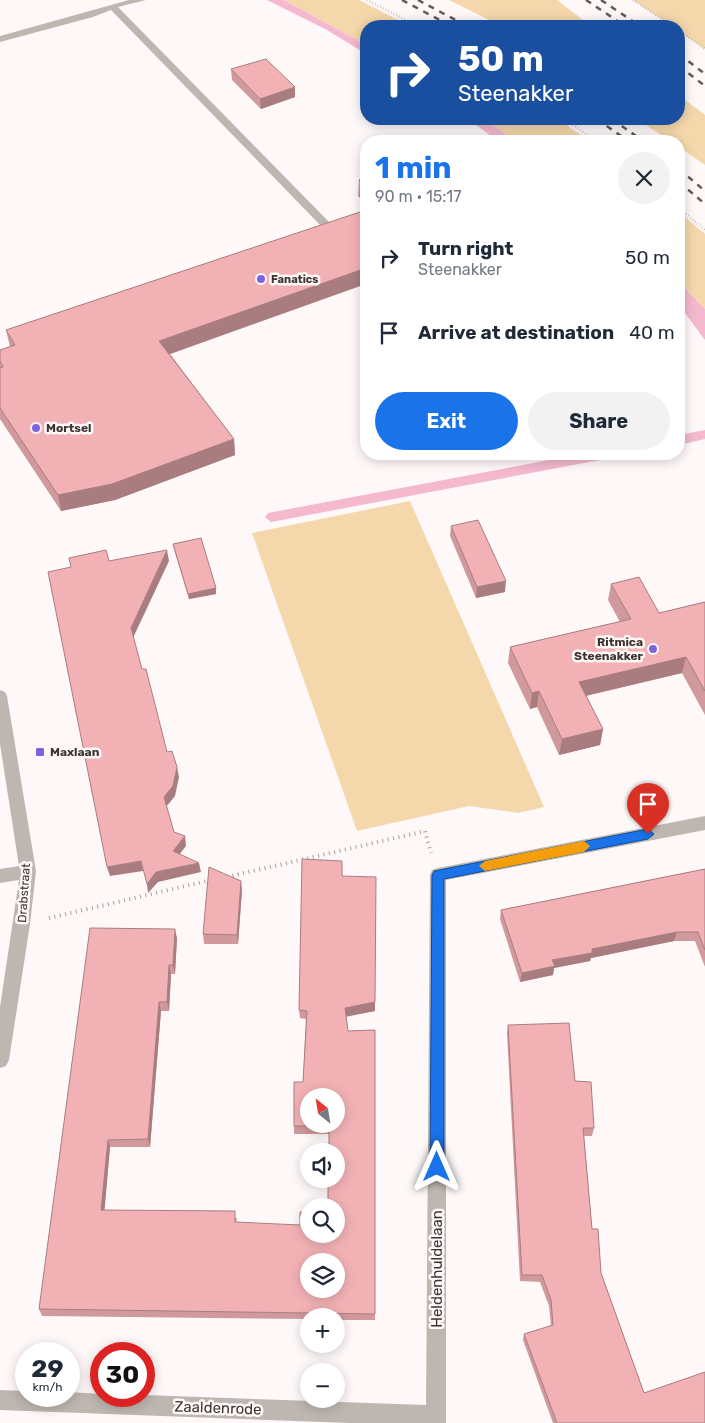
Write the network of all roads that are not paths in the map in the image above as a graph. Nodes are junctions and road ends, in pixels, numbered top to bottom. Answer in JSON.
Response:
{"nodes":[{"id":1,"x":142,"y":0,"type":"edge"},
{"id":2,"x":112,"y":6,"type":"junction"},
{"id":3,"x":0,"y":39,"type":"edge"},
{"id":4,"x":327,"y":226,"type":"edge"},
{"id":5,"x":0,"y":696,"type":"edge"},
{"id":6,"x":705,"y":823,"type":"edge"},
{"id":7,"x":28,"y":871,"type":"junction"},
{"id":8,"x":0,"y":876,"type":"edge"},
{"id":9,"x":0,"y":1060,"type":"edge"},
{"id":10,"x":0,"y":1400,"type":"edge"},
{"id":11,"x":436,"y":1419,"type":"edge"}],
"edges":[{"from":1,"to":2,"type":"lane"},
{"from":2,"to":3,"type":"lane"},
{"from":2,"to":4,"type":"lane"},
{"from":5,"to":7,"type":"street","name":"Drabstraat"},
{"from":6,"to":11,"type":"street","name":"Heldenhuldelaan"},
{"from":7,"to":8,"type":"street"},
{"from":7,"to":9,"type":"street","name":"Drabstraat"},
{"from":10,"to":11,"type":"street","name":"Zaaldenrode"}]}
